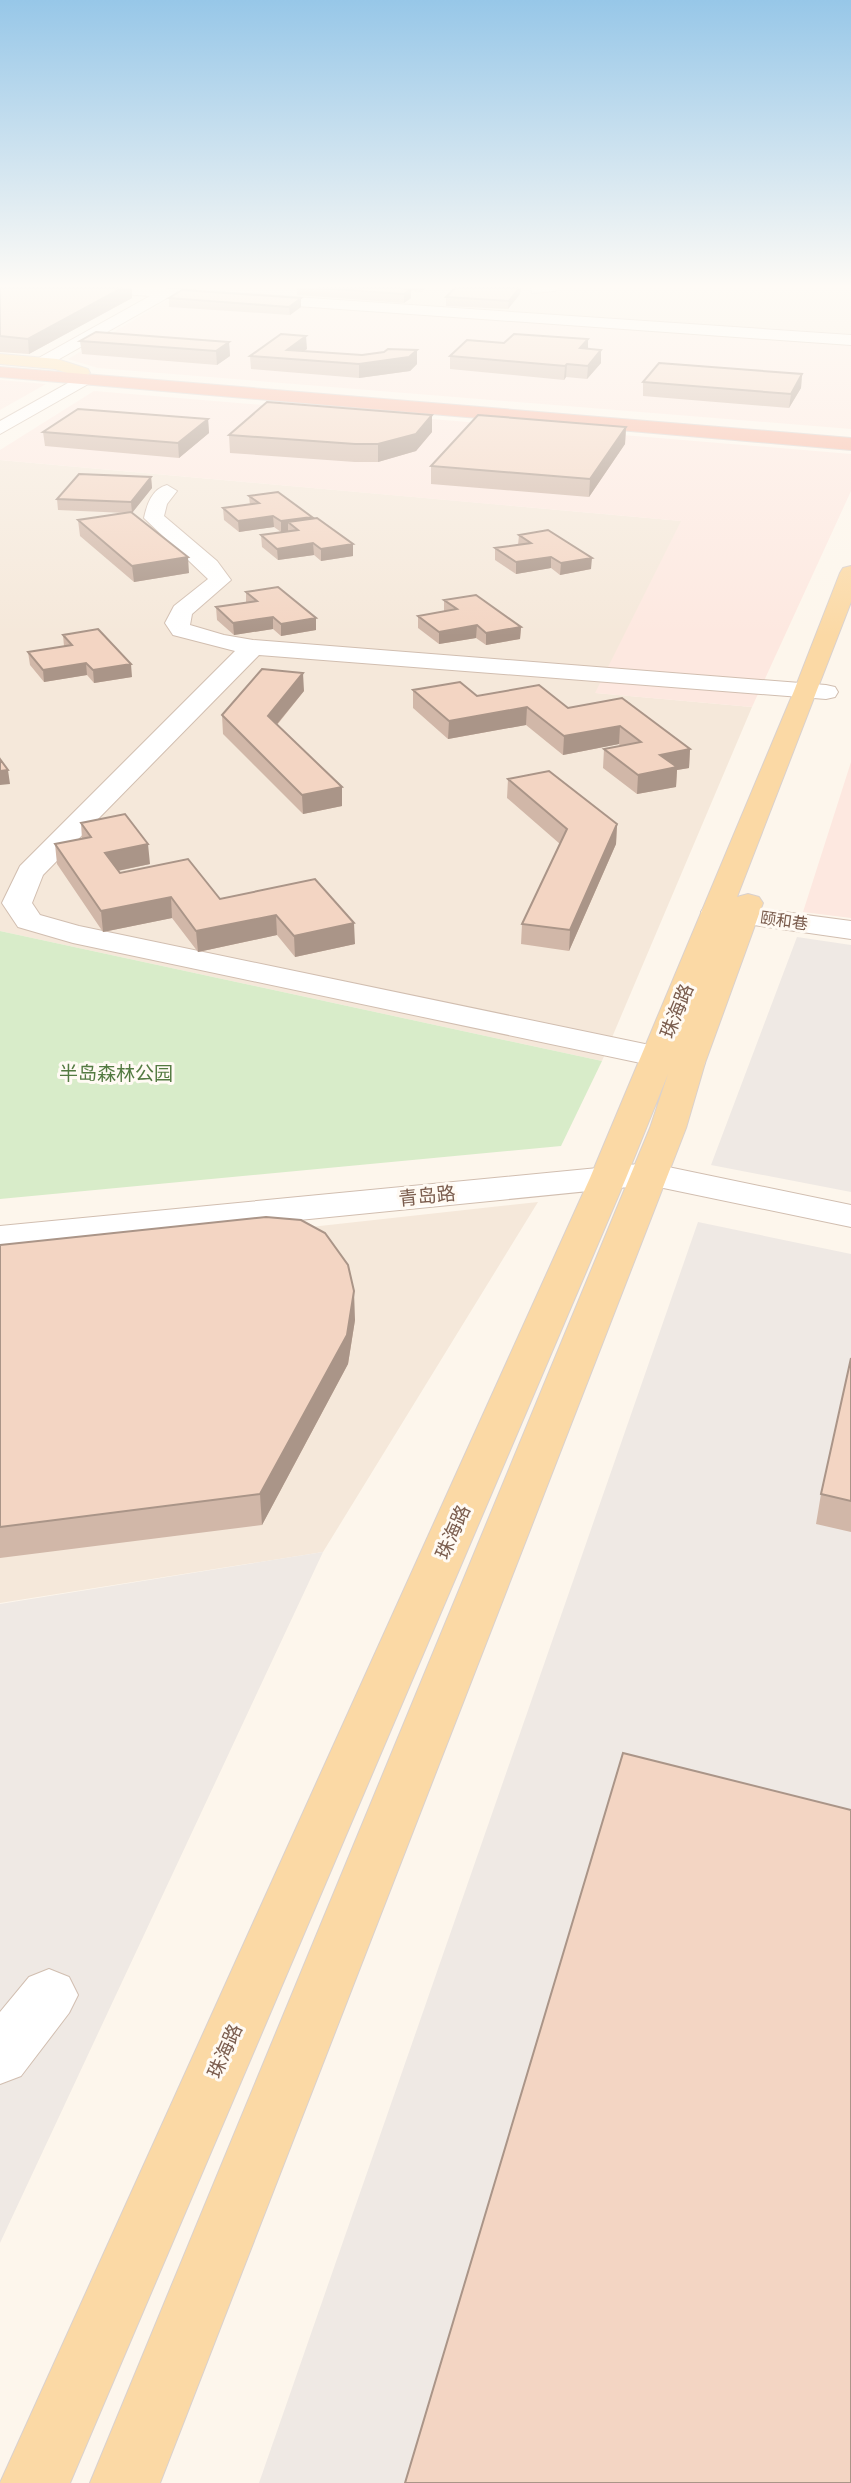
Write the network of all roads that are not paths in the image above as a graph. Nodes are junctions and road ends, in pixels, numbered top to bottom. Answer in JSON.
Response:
{"nodes":[{"id":1,"x":42,"y":404,"type":"edge"},
{"id":2,"x":398,"y":404,"type":"edge"},
{"id":3,"x":434,"y":404,"type":"edge"},
{"id":4,"x":0,"y":406,"type":"edge"},
{"id":5,"x":35,"y":409,"type":"junction"},
{"id":6,"x":0,"y":429,"type":"edge"},
{"id":7,"x":851,"y":437,"type":"edge"},
{"id":8,"x":851,"y":444,"type":"edge"},
{"id":9,"x":167,"y":491,"type":"dead end"},
{"id":10,"x":851,"y":573,"type":"edge"},
{"id":11,"x":851,"y":620,"type":"edge"},
{"id":12,"x":253,"y":646,"type":"junction"},
{"id":13,"x":816,"y":692,"type":"junction"},
{"id":14,"x":730,"y":914,"type":"junction"},
{"id":15,"x":851,"y":930,"type":"edge"},
{"id":16,"x":673,"y":1060,"type":"junction"},
{"id":17,"x":629,"y":1176,"type":"junction"},
{"id":18,"x":851,"y":1216,"type":"edge"},
{"id":19,"x":0,"y":1238,"type":"edge"},
{"id":20,"x":49,"y":1995,"type":"dead end"},
{"id":21,"x":0,"y":2057,"type":"edge"},
{"id":22,"x":35,"y":2483,"type":"edge"},
{"id":23,"x":125,"y":2483,"type":"edge"}],
"edges":[{"from":1,"to":5,"type":"street"},
{"from":2,"to":8,"type":"highway"},
{"from":3,"to":7,"type":"highway"},
{"from":4,"to":5,"type":"street"},
{"from":5,"to":6,"type":"street"},
{"from":9,"to":12,"type":"street"},
{"from":10,"to":13,"type":"main road","name":"珠海路"},
{"from":11,"to":13,"type":"main road","name":"珠海路"},
{"from":12,"to":13,"type":"street"},
{"from":12,"to":16,"type":"street"},
{"from":13,"to":14,"type":"main road","name":"珠海路"},
{"from":14,"to":15,"type":"street","name":"颐和巷"},
{"from":14,"to":16,"type":"main road","name":"珠海路"},
{"from":16,"to":17,"type":"main road","name":"珠海路"},
{"from":17,"to":18,"type":"street","name":"青岛路"},
{"from":17,"to":19,"type":"street","name":"青岛路"},
{"from":17,"to":22,"type":"main road","name":"珠海路"},
{"from":17,"to":23,"type":"main road","name":"珠海路"},
{"from":20,"to":21,"type":"street"}]}
